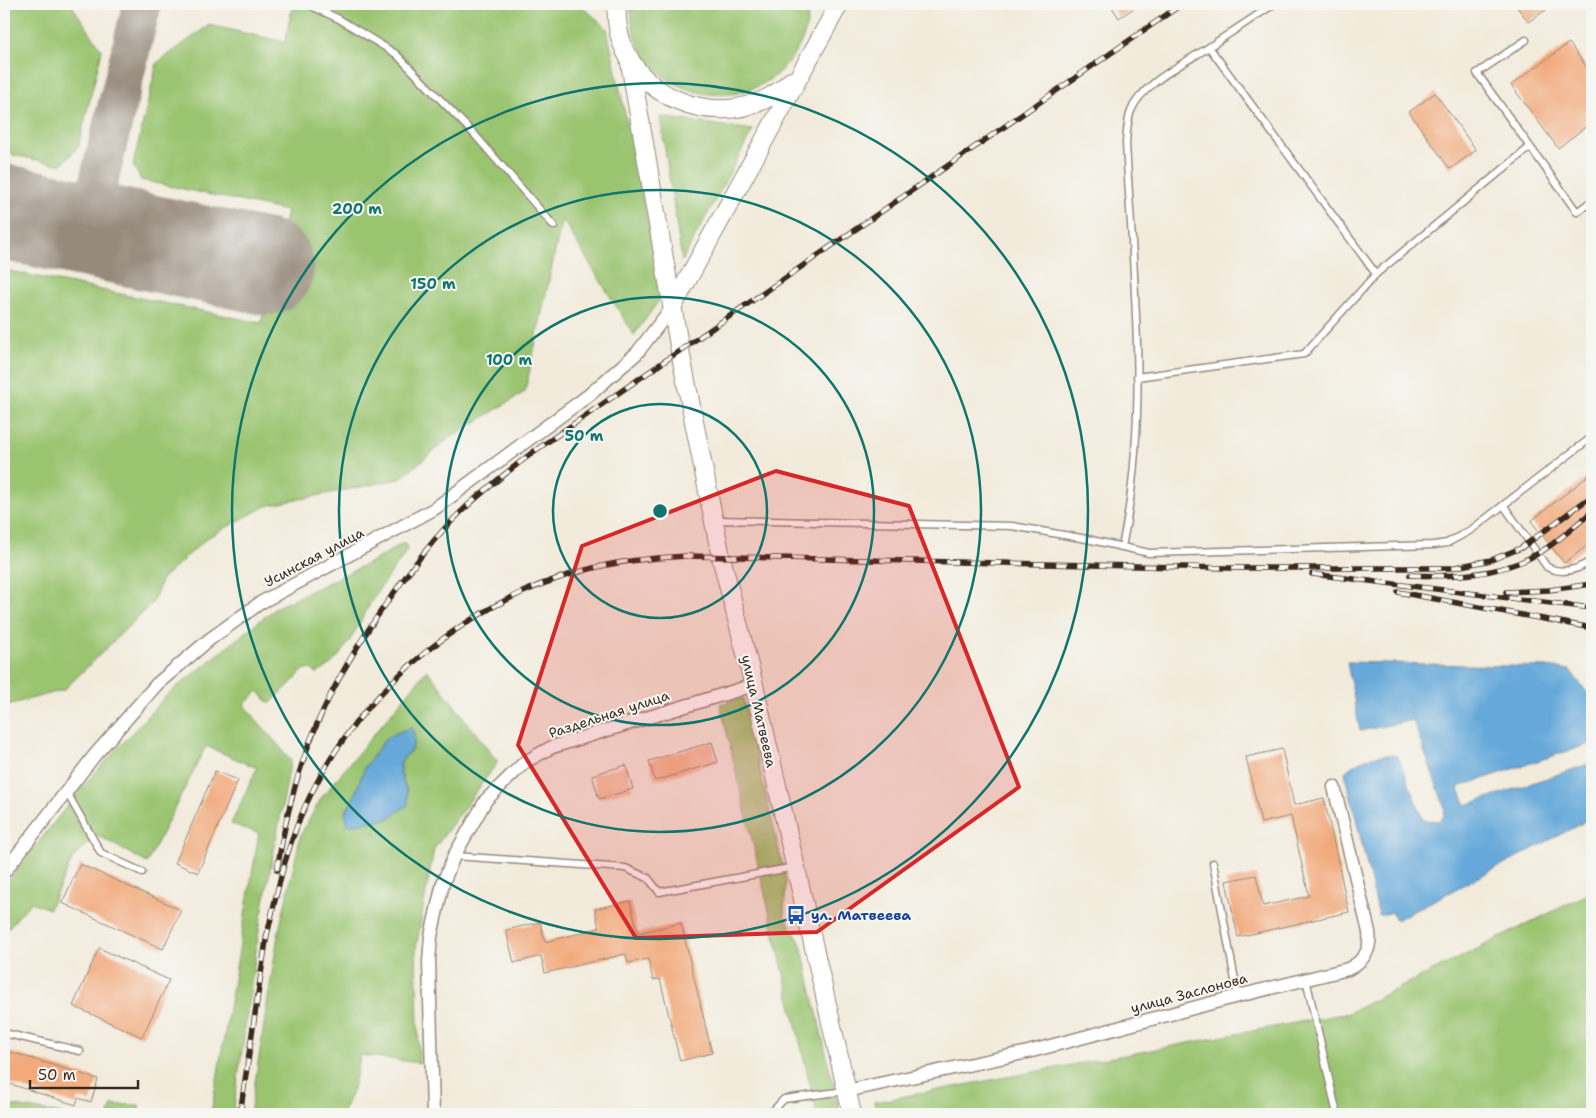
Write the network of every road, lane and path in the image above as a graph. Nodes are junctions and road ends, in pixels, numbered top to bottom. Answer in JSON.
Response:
{"nodes":[{"id":1,"x":307,"y":4,"type":"edge"},
{"id":2,"x":617,"y":4,"type":"edge"},
{"id":3,"x":825,"y":4,"type":"edge"},
{"id":4,"x":839,"y":4,"type":"edge"},
{"id":5,"x":1274,"y":4,"type":"edge"},
{"id":6,"x":821,"y":33,"type":"junction"},
{"id":7,"x":1526,"y":40,"type":"dead end"},
{"id":8,"x":1209,"y":47,"type":"junction"},
{"id":9,"x":630,"y":57,"type":"junction"},
{"id":10,"x":799,"y":73,"type":"junction"},
{"id":11,"x":1530,"y":147,"type":"junction"},
{"id":12,"x":1592,"y":201,"type":"edge"},
{"id":13,"x":554,"y":226,"type":"dead end"},
{"id":14,"x":1376,"y":274,"type":"junction"},
{"id":15,"x":673,"y":306,"type":"junction"},
{"id":16,"x":1137,"y":377,"type":"junction"},
{"id":17,"x":1592,"y":437,"type":"edge"},
{"id":18,"x":1504,"y":506,"type":"junction"},
{"id":19,"x":714,"y":520,"type":"junction"},
{"id":20,"x":1122,"y":547,"type":"junction"},
{"id":21,"x":1592,"y":560,"type":"edge"},
{"id":22,"x":754,"y":685,"type":"junction"},
{"id":23,"x":1334,"y":787,"type":"dead end"},
{"id":24,"x":66,"y":791,"type":"junction"},
{"id":25,"x":454,"y":856,"type":"junction"},
{"id":26,"x":1213,"y":863,"type":"dead end"},
{"id":27,"x":796,"y":867,"type":"junction"},
{"id":28,"x":4,"y":872,"type":"edge"},
{"id":29,"x":142,"y":872,"type":"dead end"},
{"id":30,"x":1306,"y":979,"type":"junction"},
{"id":31,"x":1238,"y":996,"type":"junction"},
{"id":32,"x":4,"y":1033,"type":"edge"},
{"id":33,"x":80,"y":1051,"type":"dead end"},
{"id":34,"x":846,"y":1091,"type":"junction"},
{"id":35,"x":433,"y":1114,"type":"edge"},
{"id":36,"x":770,"y":1114,"type":"edge"},
{"id":37,"x":852,"y":1114,"type":"edge"},
{"id":38,"x":1337,"y":1114,"type":"edge"}],
"edges":[{"from":1,"to":13,"type":"lane"},
{"from":2,"to":9,"type":"street"},
{"from":3,"to":6,"type":"street"},
{"from":4,"to":6,"type":"street"},
{"from":5,"to":8,"type":"lane"},
{"from":6,"to":10,"type":"street"},
{"from":7,"to":11,"type":"lane"},
{"from":8,"to":14,"type":"lane"},
{"from":8,"to":16,"type":"lane"},
{"from":9,"to":10,"type":"street"},
{"from":9,"to":15,"type":"street","name":"улица Матвеева"},
{"from":10,"to":15,"type":"street"},
{"from":11,"to":12,"type":"lane"},
{"from":11,"to":14,"type":"lane"},
{"from":14,"to":16,"type":"lane"},
{"from":15,"to":19,"type":"street","name":"улица Матвеева"},
{"from":15,"to":24,"type":"street","name":"Усинская улица"},
{"from":16,"to":20,"type":"lane"},
{"from":17,"to":18,"type":"lane"},
{"from":18,"to":20,"type":"lane"},
{"from":18,"to":21,"type":"lane"},
{"from":19,"to":20,"type":"lane"},
{"from":19,"to":22,"type":"street","name":"улица Матвеева"},
{"from":22,"to":25,"type":"street","name":"Раздельная улица"},
{"from":22,"to":27,"type":"street","name":"улица Матвеева"},
{"from":23,"to":30,"type":"street","name":"улица Заслонова"},
{"from":24,"to":28,"type":"street","name":"Усинская улица"},
{"from":24,"to":29,"type":"lane"},
{"from":25,"to":27,"type":"lane"},
{"from":25,"to":35,"type":"street","name":"Раздельная улица"},
{"from":26,"to":31,"type":"lane"},
{"from":27,"to":34,"type":"street","name":"улица Матвеева"},
{"from":30,"to":31,"type":"street","name":"улица Заслонова"},
{"from":30,"to":38,"type":"lane"},
{"from":31,"to":34,"type":"street","name":"улица Заслонова"},
{"from":32,"to":33,"type":"lane"},
{"from":34,"to":36,"type":"lane"},
{"from":34,"to":37,"type":"street","name":"улица Матвеева"}]}
